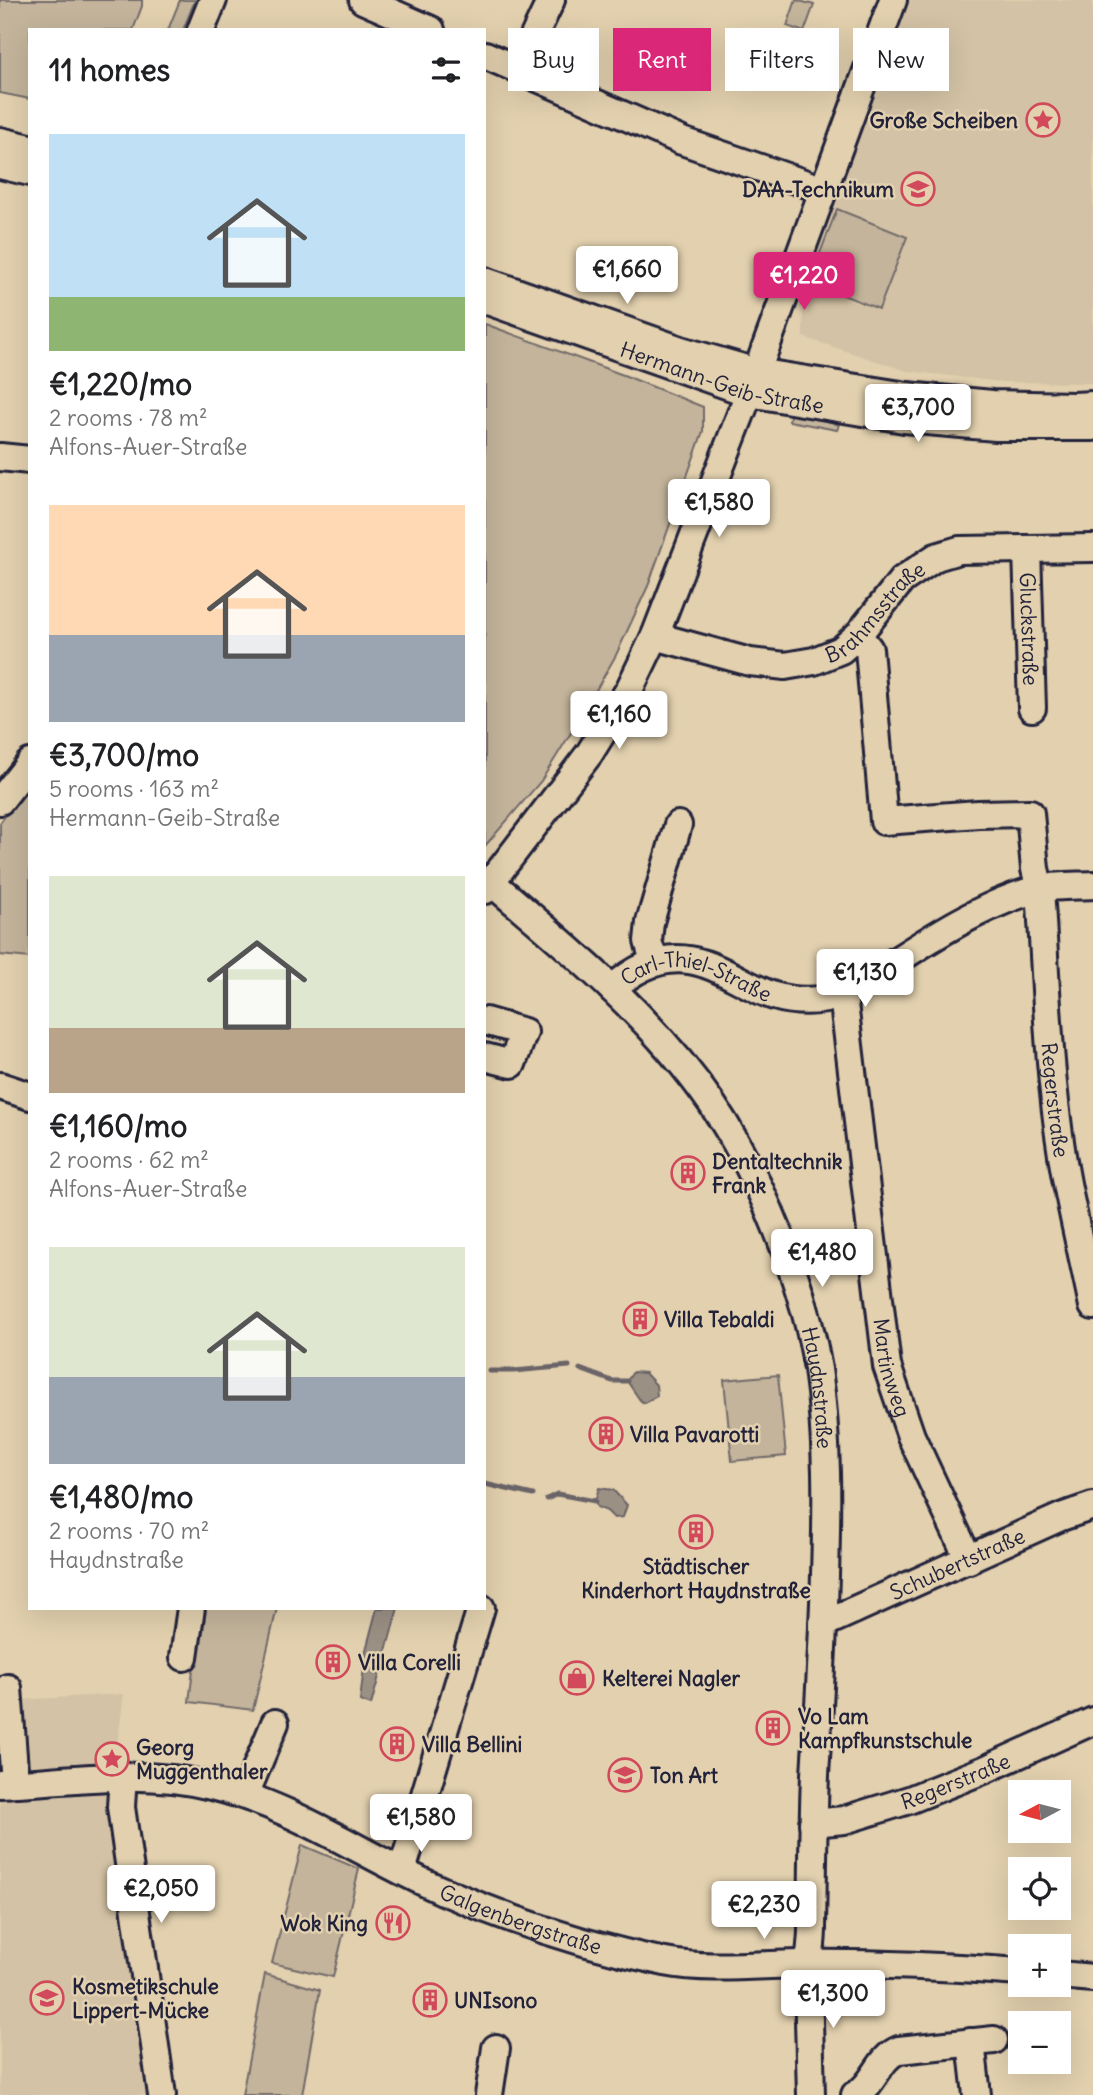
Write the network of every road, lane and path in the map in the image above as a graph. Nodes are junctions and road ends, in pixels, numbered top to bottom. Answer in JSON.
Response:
{"nodes":[{"id":1,"x":213,"y":0,"type":"edge"},
{"id":2,"x":363,"y":0,"type":"edge"},
{"id":3,"x":551,"y":0,"type":"edge"},
{"id":4,"x":892,"y":0,"type":"edge"},
{"id":5,"x":202,"y":28,"type":"edge"},
{"id":6,"x":426,"y":28,"type":"edge"},
{"id":7,"x":538,"y":28,"type":"edge"},
{"id":8,"x":486,"y":55,"type":"edge"},
{"id":9,"x":508,"y":65,"type":"edge"},
{"id":10,"x":567,"y":91,"type":"edge"},
{"id":11,"x":0,"y":141,"type":"edge"},
{"id":12,"x":28,"y":148,"type":"edge"},
{"id":13,"x":0,"y":165,"type":"edge"},
{"id":14,"x":28,"y":172,"type":"edge"},
{"id":15,"x":824,"y":190,"type":"junction"},
{"id":16,"x":486,"y":281,"type":"edge"},
{"id":17,"x":486,"y":300,"type":"edge"},
{"id":18,"x":753,"y":382,"type":"junction"},
{"id":19,"x":1093,"y":405,"type":"edge"},
{"id":20,"x":1093,"y":427,"type":"edge"},
{"id":21,"x":0,"y":457,"type":"edge"},
{"id":22,"x":28,"y":460,"type":"edge"},
{"id":23,"x":1093,"y":548,"type":"edge"},
{"id":24,"x":1027,"y":550,"type":"junction"},
{"id":25,"x":858,"y":635,"type":"junction"},
{"id":26,"x":655,"y":636,"type":"junction"},
{"id":27,"x":1032,"y":708,"type":"dead end"},
{"id":28,"x":28,"y":765,"type":"edge"},
{"id":29,"x":0,"y":801,"type":"edge"},
{"id":30,"x":678,"y":825,"type":"dead end"},
{"id":31,"x":1093,"y":885,"type":"edge"},
{"id":32,"x":488,"y":886,"type":"edge"},
{"id":33,"x":1040,"y":889,"type":"junction"},
{"id":34,"x":654,"y":961,"type":"junction"},
{"id":35,"x":612,"y":989,"type":"junction"},
{"id":36,"x":843,"y":995,"type":"junction"},
{"id":37,"x":486,"y":1021,"type":"edge"},
{"id":38,"x":486,"y":1057,"type":"edge"},
{"id":39,"x":0,"y":1086,"type":"edge"},
{"id":40,"x":28,"y":1095,"type":"edge"},
{"id":41,"x":0,"y":1104,"type":"edge"},
{"id":42,"x":28,"y":1110,"type":"edge"},
{"id":43,"x":1093,"y":1307,"type":"edge"},
{"id":44,"x":1093,"y":1506,"type":"edge"},
{"id":45,"x":969,"y":1560,"type":"junction"},
{"id":46,"x":191,"y":1610,"type":"edge"},
{"id":47,"x":480,"y":1610,"type":"edge"},
{"id":48,"x":823,"y":1624,"type":"junction"},
{"id":49,"x":184,"y":1657,"type":"dead end"},
{"id":50,"x":8,"y":1688,"type":"dead end"},
{"id":51,"x":1093,"y":1721,"type":"edge"},
{"id":52,"x":267,"y":1732,"type":"dead end"},
{"id":53,"x":123,"y":1775,"type":"junction"},
{"id":54,"x":7,"y":1784,"type":"edge"},
{"id":55,"x":245,"y":1795,"type":"junction"},
{"id":56,"x":813,"y":1823,"type":"junction"},
{"id":57,"x":402,"y":1871,"type":"junction"},
{"id":58,"x":809,"y":1964,"type":"junction"},
{"id":59,"x":1008,"y":1971,"type":"edge"},
{"id":60,"x":1071,"y":1976,"type":"edge"},
{"id":61,"x":1093,"y":1978,"type":"edge"},
{"id":62,"x":496,"y":2048,"type":"dead end"},
{"id":63,"x":160,"y":2086,"type":"edge"},
{"id":64,"x":489,"y":2095,"type":"edge"},
{"id":65,"x":811,"y":2095,"type":"edge"},
{"id":66,"x":855,"y":2095,"type":"edge"},
{"id":67,"x":977,"y":2095,"type":"edge"}],
"edges":[{"from":1,"to":5,"type":"street"},
{"from":2,"to":6,"type":"street"},
{"from":3,"to":7,"type":"street"},
{"from":4,"to":15,"type":"street"},
{"from":8,"to":9,"type":"street"},
{"from":10,"to":15,"type":"street"},
{"from":11,"to":12,"type":"street"},
{"from":13,"to":14,"type":"street"},
{"from":15,"to":18,"type":"street"},
{"from":16,"to":18,"type":"street","name":"Hermann-Geib-Straße"},
{"from":17,"to":18,"type":"street","name":"Hermann-Geib-Straße"},
{"from":18,"to":19,"type":"street","name":"Hermann-Geib-Straße"},
{"from":18,"to":20,"type":"street","name":"Hermann-Geib-Straße"},
{"from":18,"to":26,"type":"street"},
{"from":21,"to":22,"type":"street"},
{"from":23,"to":24,"type":"street","name":"Brahmsstraße"},
{"from":24,"to":25,"type":"street","name":"Brahmsstraße"},
{"from":24,"to":27,"type":"street","name":"Gluckstraße"},
{"from":25,"to":26,"type":"street","name":"Brahmsstraße"},
{"from":25,"to":33,"type":"street","name":"Regerstraße"},
{"from":26,"to":32,"type":"street"},
{"from":28,"to":29,"type":"street"},
{"from":30,"to":34,"type":"street"},
{"from":31,"to":33,"type":"street","name":"Carl-Thiel-Straße"},
{"from":32,"to":35,"type":"street","name":"Haydnstraße"},
{"from":33,"to":36,"type":"street","name":"Carl-Thiel-Straße"},
{"from":33,"to":43,"type":"street","name":"Regerstraße"},
{"from":34,"to":35,"type":"street","name":"Carl-Thiel-Straße"},
{"from":34,"to":36,"type":"street","name":"Carl-Thiel-Straße"},
{"from":35,"to":48,"type":"street","name":"Haydnstraße"},
{"from":36,"to":45,"type":"street","name":"Martinweg"},
{"from":37,"to":38,"type":"street"},
{"from":39,"to":40,"type":"street"},
{"from":41,"to":42,"type":"street"},
{"from":44,"to":45,"type":"street","name":"Schubertstraße"},
{"from":45,"to":48,"type":"street","name":"Schubertstraße"},
{"from":46,"to":49,"type":"street"},
{"from":47,"to":57,"type":"street"},
{"from":48,"to":56,"type":"street","name":"Haydnstraße"},
{"from":50,"to":54,"type":"street"},
{"from":51,"to":56,"type":"street","name":"Regerstraße"},
{"from":52,"to":55,"type":"street"},
{"from":53,"to":54,"type":"street","name":"Galgenbergstraße"},
{"from":53,"to":55,"type":"street","name":"Galgenbergstraße"},
{"from":53,"to":63,"type":"street"},
{"from":55,"to":57,"type":"street","name":"Galgenbergstraße"},
{"from":56,"to":58,"type":"street","name":"Haydnstraße"},
{"from":57,"to":58,"type":"street","name":"Galgenbergstraße"},
{"from":58,"to":59,"type":"street","name":"Galgenbergstraße"},
{"from":58,"to":65,"type":"street","name":"Haydnstraße"},
{"from":60,"to":61,"type":"street"},
{"from":62,"to":64,"type":"street"},
{"from":66,"to":67,"type":"street"}]}
